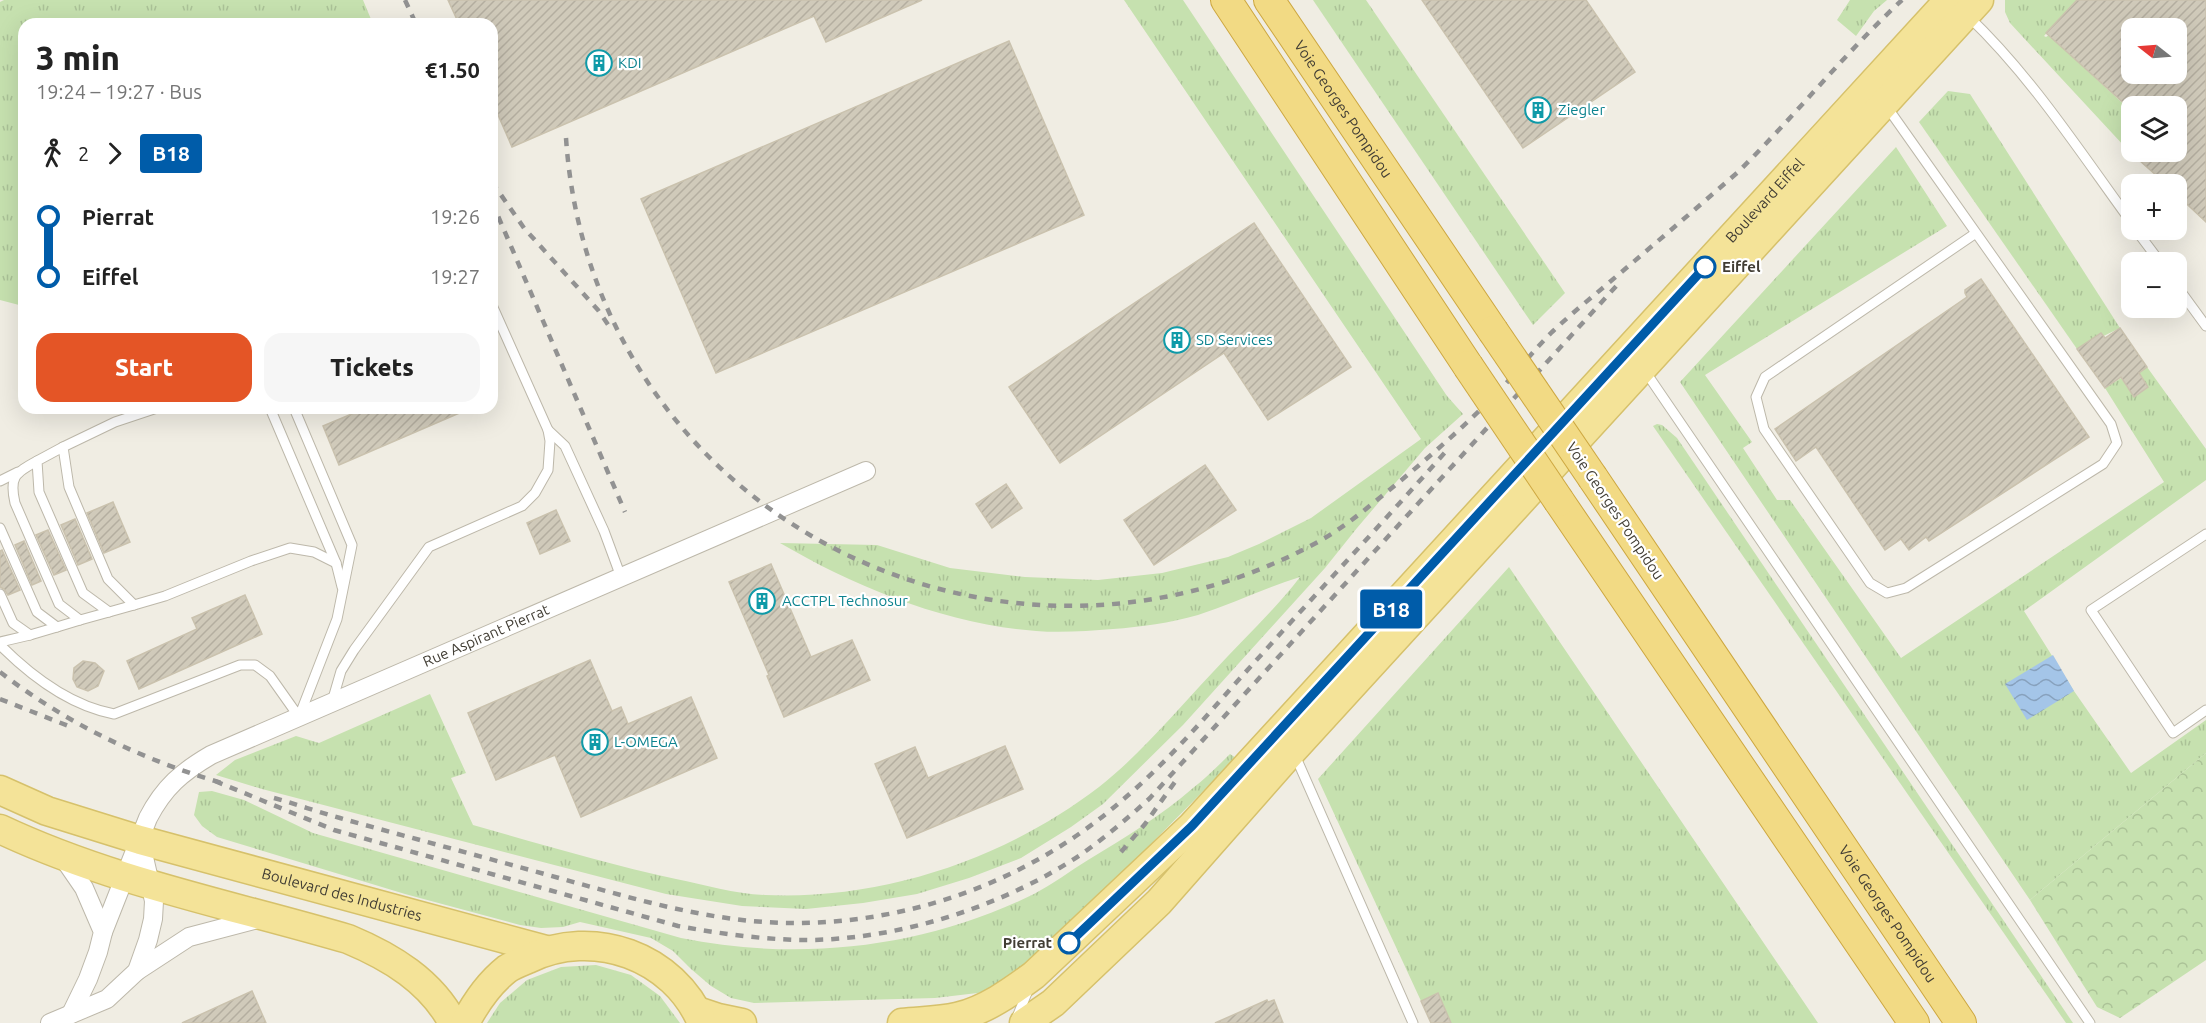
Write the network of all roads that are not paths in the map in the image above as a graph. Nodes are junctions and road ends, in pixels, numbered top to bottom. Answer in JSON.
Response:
{"nodes":[{"id":1,"x":1226,"y":0,"type":"edge"},
{"id":2,"x":1269,"y":0,"type":"edge"},
{"id":3,"x":1961,"y":4,"type":"edge"},
{"id":4,"x":1876,"y":96,"type":"junction"},
{"id":5,"x":2121,"y":208,"type":"edge"},
{"id":6,"x":1976,"y":233,"type":"junction"},
{"id":7,"x":2187,"y":300,"type":"edge"},
{"id":8,"x":498,"y":318,"type":"edge"},
{"id":9,"x":2206,"y":326,"type":"edge"},
{"id":10,"x":1635,"y":359,"type":"junction"},
{"id":11,"x":139,"y":414,"type":"edge"},
{"id":12,"x":273,"y":414,"type":"edge"},
{"id":13,"x":297,"y":414,"type":"edge"},
{"id":14,"x":548,"y":430,"type":"junction"},
{"id":15,"x":63,"y":447,"type":"junction"},
{"id":16,"x":37,"y":461,"type":"junction"},
{"id":17,"x":866,"y":471,"type":"dead end"},
{"id":18,"x":18,"y":472,"type":"junction"},
{"id":19,"x":0,"y":481,"type":"edge"},
{"id":20,"x":0,"y":528,"type":"edge"},
{"id":21,"x":2206,"y":534,"type":"edge"},
{"id":22,"x":336,"y":563,"type":"junction"},
{"id":23,"x":621,"y":577,"type":"junction"},
{"id":24,"x":343,"y":590,"type":"junction"},
{"id":25,"x":0,"y":594,"type":"edge"},
{"id":26,"x":134,"y":605,"type":"junction"},
{"id":27,"x":109,"y":612,"type":"junction"},
{"id":28,"x":80,"y":620,"type":"junction"},
{"id":29,"x":57,"y":627,"type":"junction"},
{"id":30,"x":30,"y":635,"type":"junction"},
{"id":31,"x":0,"y":643,"type":"edge"},
{"id":32,"x":332,"y":702,"type":"junction"},
{"id":33,"x":2206,"y":710,"type":"edge"},
{"id":34,"x":299,"y":717,"type":"junction"},
{"id":35,"x":1293,"y":750,"type":"junction"},
{"id":36,"x":0,"y":790,"type":"edge"},
{"id":37,"x":0,"y":829,"type":"edge"},
{"id":38,"x":140,"y":840,"type":"junction"},
{"id":39,"x":61,"y":855,"type":"junction"},
{"id":40,"x":139,"y":880,"type":"junction"},
{"id":41,"x":270,"y":916,"type":"junction"},
{"id":42,"x":103,"y":932,"type":"junction"},
{"id":43,"x":546,"y":950,"type":"junction"},
{"id":44,"x":137,"y":971,"type":"junction"},
{"id":45,"x":1034,"y":975,"type":"junction"},
{"id":46,"x":700,"y":1017,"type":"edge"},
{"id":47,"x":73,"y":1019,"type":"edge"},
{"id":48,"x":969,"y":1020,"type":"edge"},
{"id":49,"x":50,"y":1023,"type":"edge"},
{"id":50,"x":453,"y":1023,"type":"edge"},
{"id":51,"x":465,"y":1023,"type":"edge"},
{"id":52,"x":742,"y":1023,"type":"edge"},
{"id":53,"x":902,"y":1023,"type":"edge"},
{"id":54,"x":1015,"y":1023,"type":"edge"},
{"id":55,"x":1024,"y":1023,"type":"edge"},
{"id":56,"x":1413,"y":1023,"type":"edge"},
{"id":57,"x":1914,"y":1023,"type":"edge"},
{"id":58,"x":1961,"y":1023,"type":"edge"},
{"id":59,"x":2090,"y":1023,"type":"edge"}],
"edges":[{"from":1,"to":57,"type":"highway","bridge":true},
{"from":2,"to":58,"type":"highway","name":"Voie Georges Pompidou","bridge":true},
{"from":3,"to":4,"type":"main road","name":"Boulevard Eiffel"},
{"from":3,"to":5,"type":"lane"},
{"from":4,"to":6,"type":"lane"},
{"from":4,"to":10,"type":"main road","name":"Boulevard Eiffel"},
{"from":6,"to":6,"type":"lane"},
{"from":7,"to":9,"type":"lane"},
{"from":8,"to":14,"type":"lane"},
{"from":10,"to":35,"type":"main road"},
{"from":10,"to":45,"type":"main road","name":"Boulevard Eiffel"},
{"from":10,"to":59,"type":"lane"},
{"from":11,"to":15,"type":"lane"},
{"from":12,"to":22,"type":"lane"},
{"from":13,"to":24,"type":"lane"},
{"from":14,"to":23,"type":"lane"},
{"from":14,"to":32,"type":"lane"},
{"from":15,"to":16,"type":"lane"},
{"from":15,"to":26,"type":"lane"},
{"from":16,"to":18,"type":"lane"},
{"from":16,"to":27,"type":"lane"},
{"from":17,"to":23,"type":"street","name":"Rue Aspirant Pierrat"},
{"from":18,"to":19,"type":"lane"},
{"from":18,"to":28,"type":"lane"},
{"from":20,"to":29,"type":"lane"},
{"from":21,"to":33,"type":"lane"},
{"from":22,"to":24,"type":"lane"},
{"from":22,"to":26,"type":"lane"},
{"from":23,"to":32,"type":"street","name":"Rue Aspirant Pierrat"},
{"from":24,"to":34,"type":"lane"},
{"from":25,"to":30,"type":"lane"},
{"from":26,"to":27,"type":"lane"},
{"from":27,"to":28,"type":"lane"},
{"from":28,"to":29,"type":"lane"},
{"from":29,"to":30,"type":"lane"},
{"from":30,"to":31,"type":"lane"},
{"from":31,"to":34,"type":"lane"},
{"from":32,"to":34,"type":"street","name":"Rue Aspirant Pierrat"},
{"from":34,"to":38,"type":"street","name":"Rue Aspirant Pierrat"},
{"from":35,"to":55,"type":"main road"},
{"from":35,"to":56,"type":"lane"},
{"from":36,"to":38,"type":"main road","name":"Boulevard des Industries"},
{"from":37,"to":39,"type":"main road"},
{"from":38,"to":40,"type":"street"},
{"from":38,"to":40,"type":"street"},
{"from":38,"to":43,"type":"main road","name":"Boulevard des Industries"},
{"from":39,"to":40,"type":"main road"},
{"from":39,"to":42,"type":"street"},
{"from":40,"to":41,"type":"main road"},
{"from":40,"to":42,"type":"street"},
{"from":40,"to":44,"type":"street"},
{"from":41,"to":44,"type":"street"},
{"from":41,"to":50,"type":"main road"},
{"from":42,"to":47,"type":"street"},
{"from":43,"to":46,"type":"main road"},
{"from":43,"to":51,"type":"main road"},
{"from":44,"to":47,"type":"street"},
{"from":45,"to":48,"type":"main road","name":"Boulevard Eiffel"},
{"from":45,"to":54,"type":"lane"},
{"from":46,"to":52,"type":"main road"},
{"from":47,"to":49,"type":"street"},
{"from":48,"to":53,"type":"main road","name":"Boulevard Eiffel"}]}
